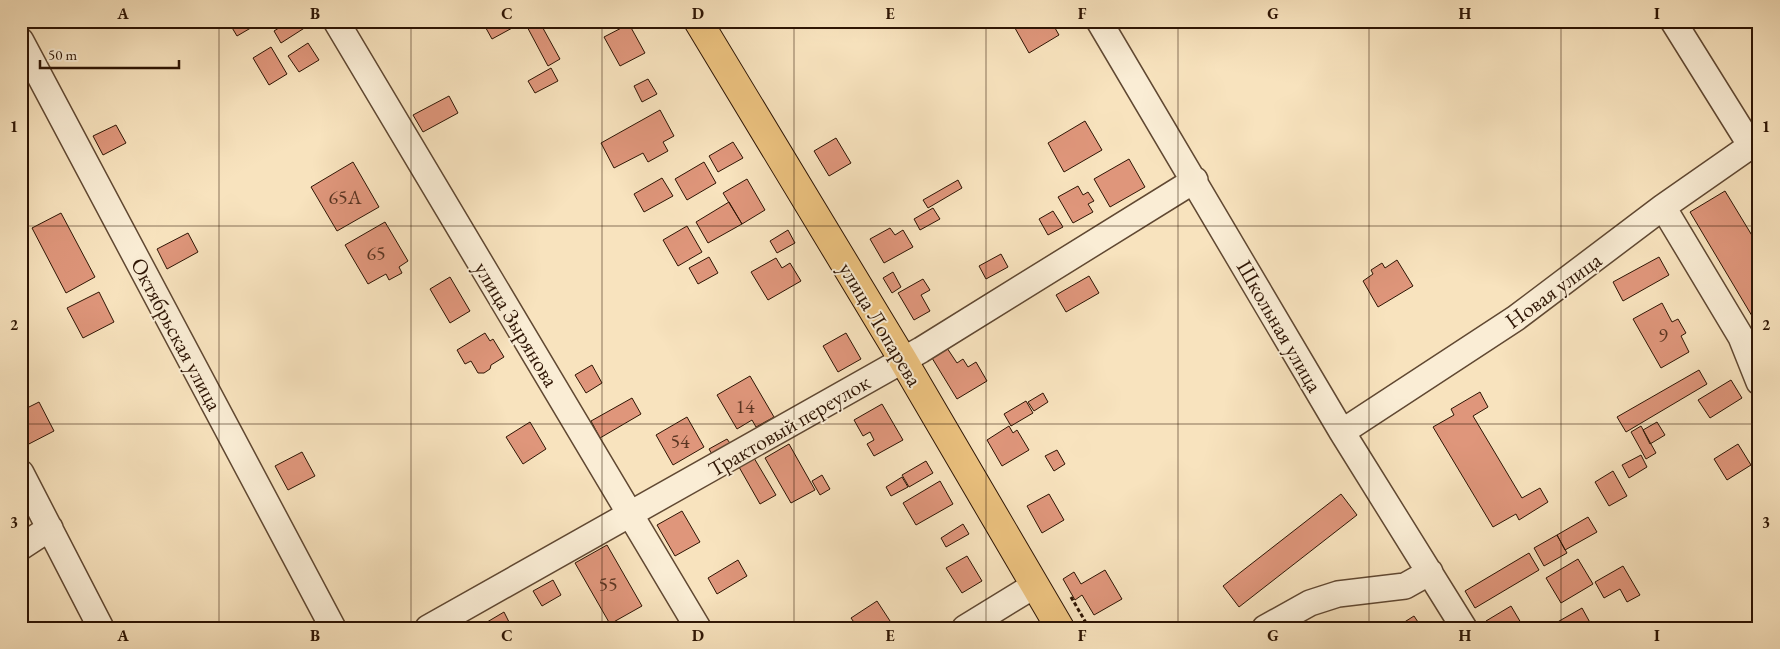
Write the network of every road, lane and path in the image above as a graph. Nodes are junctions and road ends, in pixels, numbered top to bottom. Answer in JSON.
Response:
{"nodes":[{"id":1,"x":336,"y":21,"type":"edge"},
{"id":2,"x":698,"y":21,"type":"edge"},
{"id":3,"x":1099,"y":21,"type":"edge"},
{"id":4,"x":1673,"y":21,"type":"edge"},
{"id":5,"x":21,"y":41,"type":"edge"},
{"id":6,"x":1755,"y":143,"type":"edge"},
{"id":7,"x":1195,"y":180,"type":"junction"},
{"id":8,"x":1663,"y":207,"type":"junction"},
{"id":9,"x":903,"y":360,"type":"junction"},
{"id":10,"x":1759,"y":382,"type":"edge"},
{"id":11,"x":1342,"y":432,"type":"junction"},
{"id":12,"x":21,"y":473,"type":"edge"},
{"id":13,"x":631,"y":515,"type":"junction"},
{"id":14,"x":50,"y":528,"type":"junction"},
{"id":15,"x":21,"y":546,"type":"edge"},
{"id":16,"x":1430,"y":572,"type":"junction"},
{"id":17,"x":1035,"y":585,"type":"junction"},
{"id":18,"x":101,"y":628,"type":"edge"},
{"id":19,"x":333,"y":628,"type":"edge"},
{"id":20,"x":428,"y":628,"type":"edge"},
{"id":21,"x":698,"y":628,"type":"edge"},
{"id":22,"x":965,"y":628,"type":"edge"},
{"id":23,"x":1060,"y":628,"type":"edge"},
{"id":24,"x":1266,"y":628,"type":"edge"},
{"id":25,"x":1464,"y":628,"type":"edge"}],
"edges":[{"from":1,"to":13,"type":"street","name":"улица Зырянова"},
{"from":2,"to":9,"type":"main road","name":"улица Лопарева"},
{"from":3,"to":7,"type":"street","name":"Школьная улица"},
{"from":4,"to":6,"type":"street"},
{"from":5,"to":19,"type":"street","name":"Октябрьская улица"},
{"from":6,"to":8,"type":"street","name":"Новая улица"},
{"from":7,"to":9,"type":"street","name":"Трактовый переулок"},
{"from":7,"to":11,"type":"street","name":"Школьная улица"},
{"from":8,"to":10,"type":"street"},
{"from":8,"to":11,"type":"street","name":"Новая улица"},
{"from":9,"to":13,"type":"street","name":"Трактовый переулок"},
{"from":9,"to":17,"type":"main road","name":"улица Лопарева"},
{"from":11,"to":16,"type":"street","name":"Школьная улица"},
{"from":12,"to":14,"type":"street"},
{"from":13,"to":20,"type":"street","name":"Трактовый переулок"},
{"from":13,"to":21,"type":"street","name":"улица Зырянова"},
{"from":14,"to":15,"type":"street"},
{"from":14,"to":18,"type":"street"},
{"from":16,"to":24,"type":"street"},
{"from":16,"to":25,"type":"street","name":"Школьная улица"},
{"from":17,"to":22,"type":"street"},
{"from":17,"to":23,"type":"main road","name":"улица Лопарева"}]}
